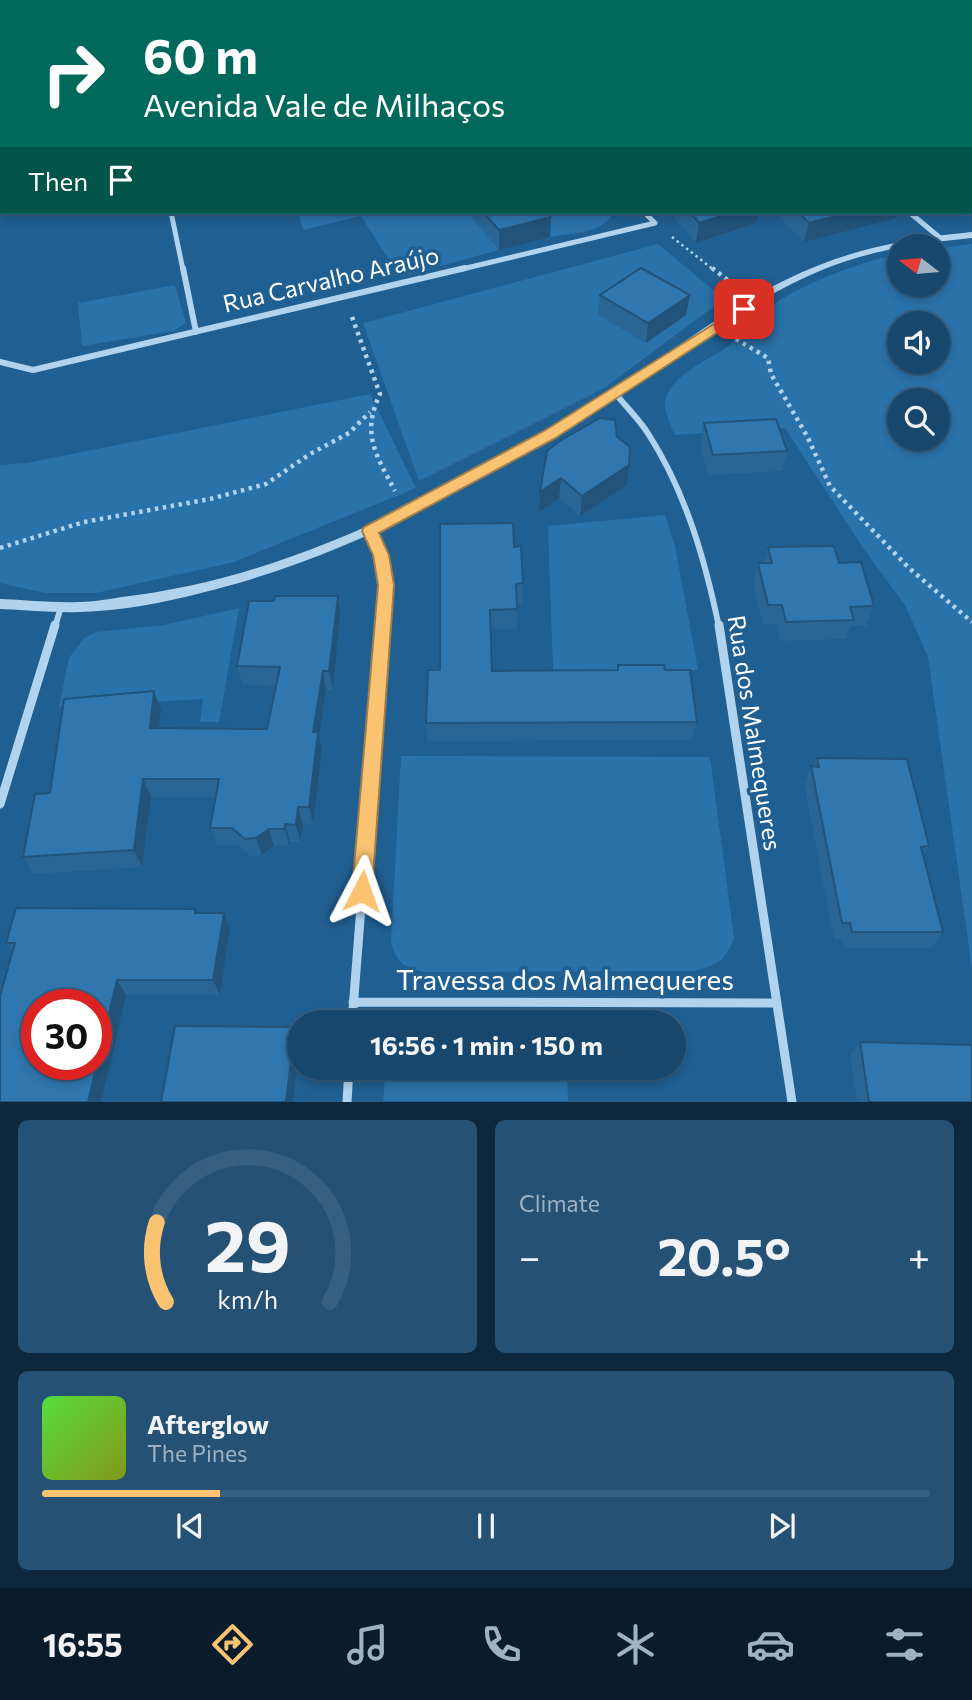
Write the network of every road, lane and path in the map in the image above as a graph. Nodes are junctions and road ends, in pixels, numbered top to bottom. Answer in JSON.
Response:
{"nodes":[{"id":1,"x":171,"y":214,"type":"edge"},
{"id":2,"x":646,"y":214,"type":"edge"},
{"id":3,"x":911,"y":214,"type":"edge"},
{"id":4,"x":655,"y":223,"type":"junction"},
{"id":5,"x":935,"y":234,"type":"edge"},
{"id":6,"x":972,"y":235,"type":"edge"},
{"id":7,"x":950,"y":236,"type":"edge"},
{"id":8,"x":887,"y":247,"type":"edge"},
{"id":9,"x":344,"y":297,"type":"junction"},
{"id":10,"x":756,"y":302,"type":"junction"},
{"id":11,"x":716,"y":327,"type":"junction"},
{"id":12,"x":196,"y":332,"type":"junction"},
{"id":13,"x":0,"y":362,"type":"edge"},
{"id":14,"x":615,"y":393,"type":"junction"},
{"id":15,"x":370,"y":412,"type":"junction"},
{"id":16,"x":409,"y":512,"type":"junction"},
{"id":17,"x":370,"y":531,"type":"junction"},
{"id":18,"x":0,"y":548,"type":"edge"},
{"id":19,"x":0,"y":604,"type":"edge"},
{"id":20,"x":61,"y":607,"type":"junction"},
{"id":21,"x":972,"y":622,"type":"edge"},
{"id":22,"x":0,"y":804,"type":"edge"},
{"id":23,"x":353,"y":1002,"type":"junction"},
{"id":24,"x":777,"y":1003,"type":"junction"},
{"id":25,"x":353,"y":1010,"type":"edge"},
{"id":26,"x":348,"y":1080,"type":"edge"},
{"id":27,"x":347,"y":1101,"type":"edge"},
{"id":28,"x":792,"y":1101,"type":"edge"}],
"edges":[{"from":1,"to":12,"type":"street"},
{"from":2,"to":4,"type":"street"},
{"from":3,"to":5,"type":"street"},
{"from":4,"to":9,"type":"street","name":"Rua Carvalho Araújo"},
{"from":4,"to":10,"type":"path"},
{"from":6,"to":7,"type":"street"},
{"from":8,"to":10,"type":"street"},
{"from":9,"to":12,"type":"street","name":"Rua Carvalho Araújo"},
{"from":9,"to":15,"type":"path"},
{"from":10,"to":11,"type":"street"},
{"from":11,"to":14,"type":"street"},
{"from":11,"to":21,"type":"path"},
{"from":12,"to":13,"type":"street","name":"Rua Carvalho Araújo"},
{"from":14,"to":16,"type":"street"},
{"from":14,"to":24,"type":"street","name":"Rua dos Malmequeres"},
{"from":15,"to":16,"type":"path"},
{"from":15,"to":18,"type":"path"},
{"from":16,"to":17,"type":"street"},
{"from":17,"to":20,"type":"street"},
{"from":17,"to":23,"type":"street"},
{"from":19,"to":20,"type":"street"},
{"from":20,"to":22,"type":"street"},
{"from":23,"to":24,"type":"street","name":"Travessa dos Malmequeres"},
{"from":23,"to":25,"type":"street"},
{"from":24,"to":28,"type":"street","name":"Rua dos Malmequeres"},
{"from":26,"to":27,"type":"street"}]}
